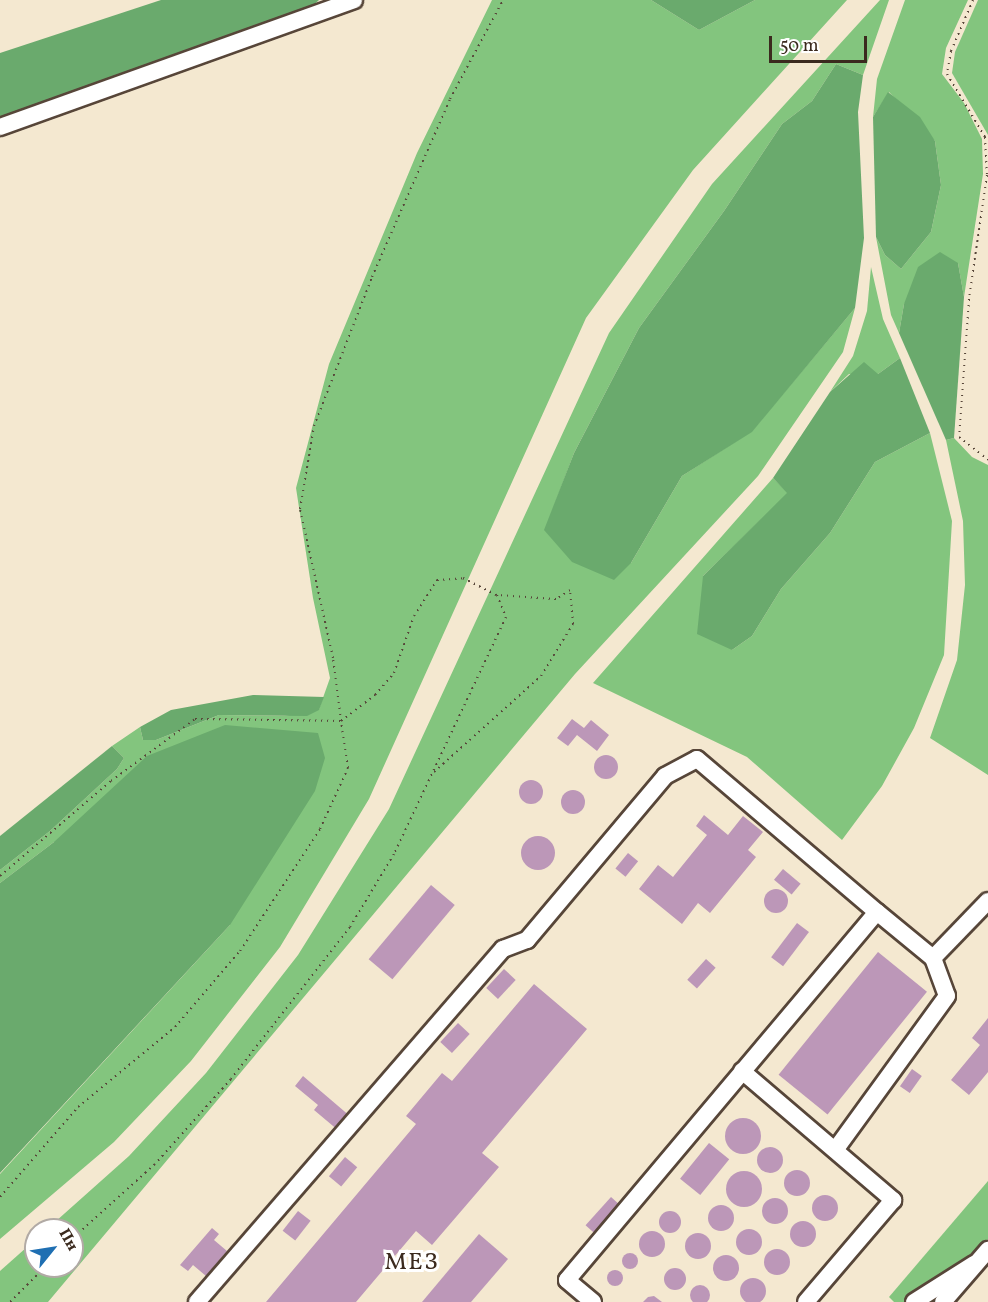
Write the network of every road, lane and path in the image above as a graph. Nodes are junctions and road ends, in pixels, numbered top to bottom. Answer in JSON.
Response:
{"nodes":[{"id":1,"x":354,"y":0,"type":"edge"},
{"id":2,"x":503,"y":0,"type":"edge"},
{"id":3,"x":973,"y":0,"type":"edge"},
{"id":4,"x":0,"y":127,"type":"edge"},
{"id":5,"x":988,"y":460,"type":"edge"},
{"id":6,"x":497,"y":595,"type":"junction"},
{"id":7,"x":341,"y":721,"type":"junction"},
{"id":8,"x":432,"y":774,"type":"junction"},
{"id":9,"x":0,"y":876,"type":"edge"},
{"id":10,"x":988,"y":901,"type":"edge"},
{"id":11,"x":877,"y":912,"type":"junction"},
{"id":12,"x":933,"y":958,"type":"junction"},
{"id":13,"x":742,"y":1071,"type":"junction"},
{"id":14,"x":835,"y":1150,"type":"junction"},
{"id":15,"x":0,"y":1197,"type":"edge"},
{"id":16,"x":84,"y":1228,"type":"edge"},
{"id":17,"x":988,"y":1250,"type":"edge"},
{"id":18,"x":974,"y":1264,"type":"junction"},
{"id":19,"x":34,"y":1278,"type":"edge"},
{"id":20,"x":10,"y":1302,"type":"edge"},
{"id":21,"x":197,"y":1302,"type":"edge"},
{"id":22,"x":593,"y":1302,"type":"edge"},
{"id":23,"x":806,"y":1302,"type":"edge"},
{"id":24,"x":914,"y":1302,"type":"edge"},
{"id":25,"x":943,"y":1302,"type":"edge"}],
"edges":[{"from":1,"to":4,"type":"street"},
{"from":2,"to":7,"type":"path"},
{"from":3,"to":5,"type":"path"},
{"from":6,"to":7,"type":"path"},
{"from":6,"to":8,"type":"path"},
{"from":6,"to":8,"type":"path"},
{"from":7,"to":9,"type":"path"},
{"from":7,"to":15,"type":"path"},
{"from":8,"to":16,"type":"path"},
{"from":10,"to":12,"type":"street"},
{"from":11,"to":12,"type":"street"},
{"from":11,"to":13,"type":"street"},
{"from":11,"to":21,"type":"street"},
{"from":12,"to":14,"type":"street"},
{"from":13,"to":14,"type":"street"},
{"from":13,"to":22,"type":"street"},
{"from":14,"to":23,"type":"street"},
{"from":17,"to":18,"type":"street"},
{"from":18,"to":24,"type":"street"},
{"from":18,"to":25,"type":"street"},
{"from":19,"to":20,"type":"path"}]}
